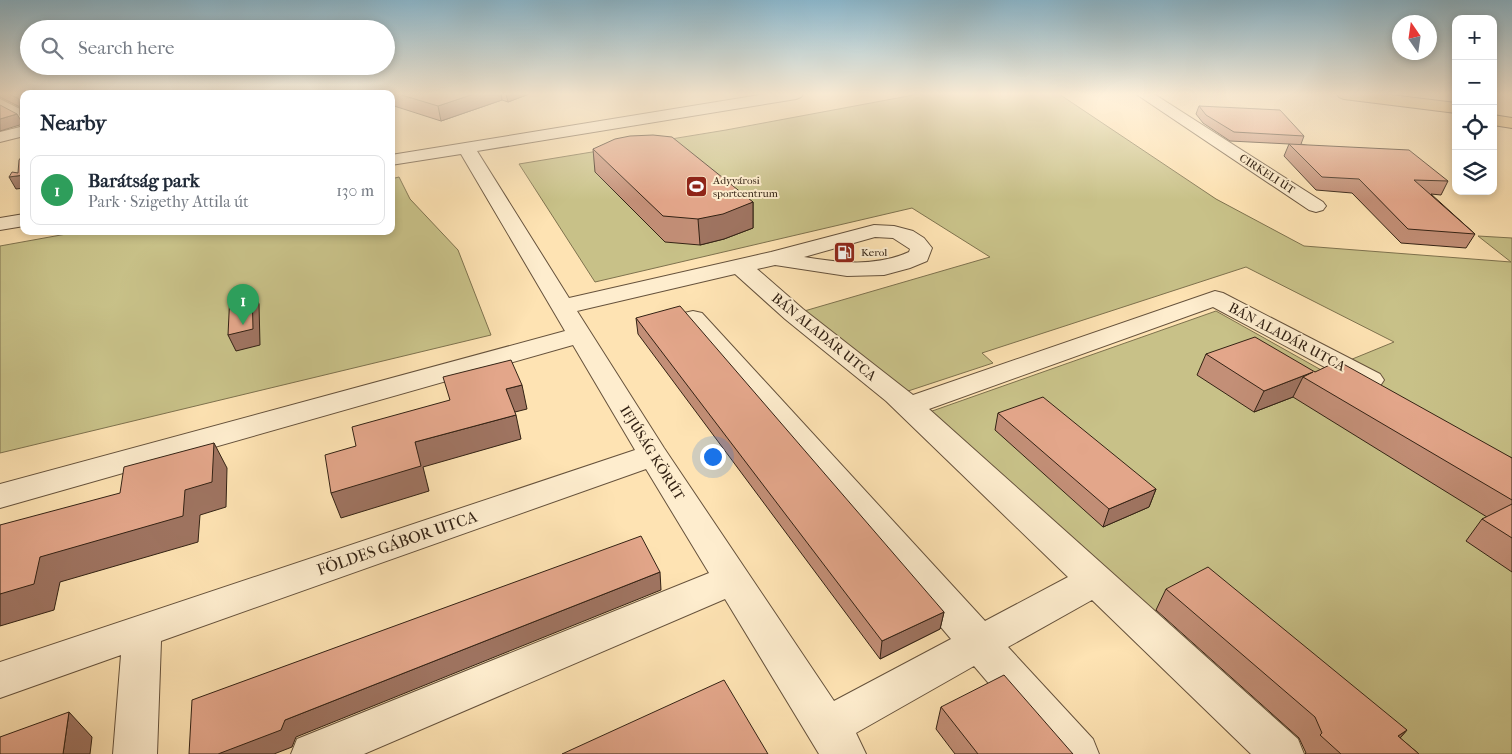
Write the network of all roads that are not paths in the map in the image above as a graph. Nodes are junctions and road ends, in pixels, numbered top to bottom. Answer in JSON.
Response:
{"nodes":[{"id":1,"x":12,"y":129,"type":"edge"},
{"id":2,"x":580,"y":129,"type":"edge"},
{"id":3,"x":1197,"y":129,"type":"edge"},
{"id":4,"x":0,"y":137,"type":"edge"},
{"id":5,"x":466,"y":148,"type":"junction"},
{"id":6,"x":395,"y":159,"type":"edge"},
{"id":7,"x":1316,"y":206,"type":"dead end"},
{"id":8,"x":20,"y":221,"type":"edge"},
{"id":9,"x":0,"y":224,"type":"edge"},
{"id":10,"x":774,"y":258,"type":"junction"},
{"id":11,"x":740,"y":266,"type":"junction"},
{"id":12,"x":562,"y":307,"type":"junction"},
{"id":13,"x":693,"y":318,"type":"edge"},
{"id":14,"x":580,"y":335,"type":"junction"},
{"id":15,"x":1393,"y":392,"type":"edge"},
{"id":16,"x":908,"y":407,"type":"junction"},
{"id":17,"x":652,"y":455,"type":"junction"},
{"id":18,"x":0,"y":496,"type":"edge"},
{"id":19,"x":732,"y":579,"type":"junction"},
{"id":20,"x":1094,"y":581,"type":"junction"},
{"id":21,"x":142,"y":631,"type":"junction"},
{"id":22,"x":980,"y":643,"type":"junction"},
{"id":23,"x":0,"y":680,"type":"edge"},
{"id":24,"x":836,"y":741,"type":"edge"},
{"id":25,"x":135,"y":754,"type":"edge"},
{"id":26,"x":313,"y":754,"type":"edge"},
{"id":27,"x":1077,"y":754,"type":"edge"},
{"id":28,"x":1282,"y":754,"type":"edge"}],
"edges":[{"from":1,"to":4,"type":"street"},
{"from":2,"to":5,"type":"street"},
{"from":3,"to":7,"type":"street","name":"CIRKELI ÚT"},
{"from":5,"to":6,"type":"street"},
{"from":5,"to":12,"type":"street","name":"IFJÚSÁG KÖRÚT"},
{"from":8,"to":9,"type":"street"},
{"from":10,"to":10,"type":"street"},
{"from":10,"to":11,"type":"street"},
{"from":11,"to":12,"type":"street"},
{"from":11,"to":16,"type":"street","name":"BÁN ALADÁR UTCA"},
{"from":12,"to":14,"type":"street","name":"IFJÚSÁG KÖRÚT"},
{"from":13,"to":22,"type":"street"},
{"from":14,"to":17,"type":"street","name":"IFJÚSÁG KÖRÚT"},
{"from":14,"to":18,"type":"street"},
{"from":15,"to":16,"type":"street","name":"BÁN ALADÁR UTCA"},
{"from":16,"to":20,"type":"street","name":"BÁN ALADÁR UTCA"},
{"from":17,"to":19,"type":"street","name":"IFJÚSÁG KÖRÚT"},
{"from":17,"to":21,"type":"street","name":"FÖLDES GÁBOR UTCA"},
{"from":19,"to":24,"type":"street","name":"IFJÚSÁG KÖRÚT"},
{"from":19,"to":26,"type":"street"},
{"from":20,"to":22,"type":"street"},
{"from":20,"to":28,"type":"street","name":"BÁN ALADÁR UTCA"},
{"from":21,"to":23,"type":"street","name":"FÖLDES GÁBOR UTCA"},
{"from":21,"to":25,"type":"street"},
{"from":22,"to":24,"type":"street"},
{"from":22,"to":27,"type":"street"}]}
